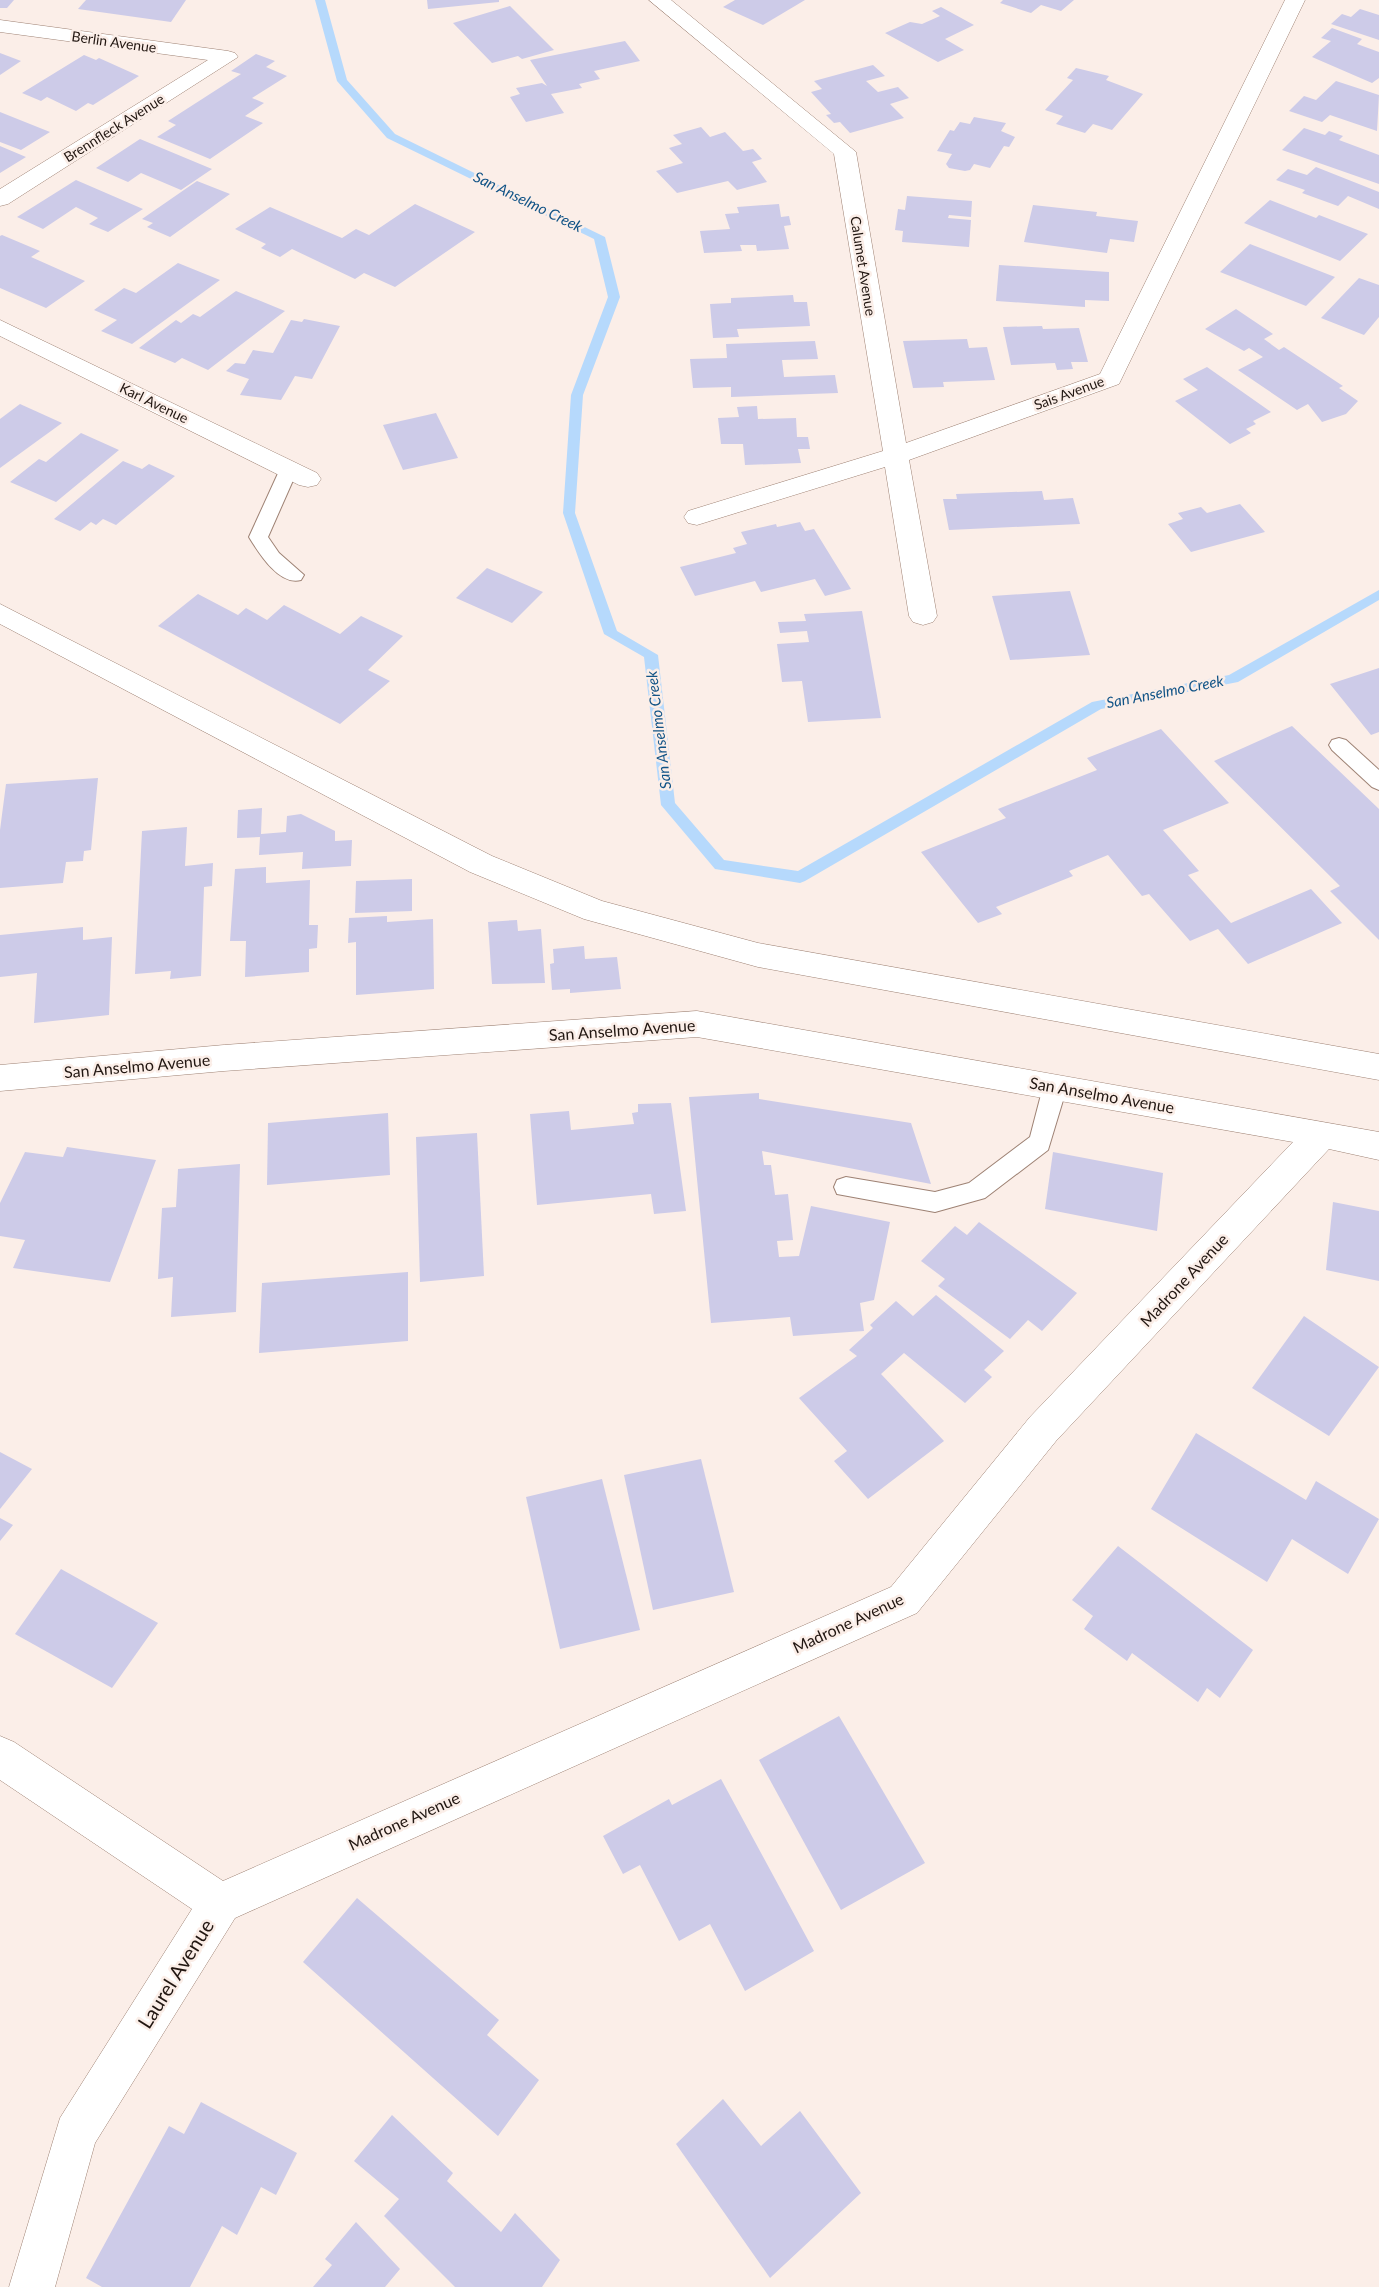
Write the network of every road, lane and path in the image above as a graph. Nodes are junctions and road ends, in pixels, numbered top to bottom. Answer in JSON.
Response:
{"nodes":[{"id":1,"x":659,"y":0,"type":"edge"},
{"id":2,"x":1295,"y":0,"type":"edge"},
{"id":3,"x":0,"y":26,"type":"edge"},
{"id":4,"x":228,"y":57,"type":"joint"},
{"id":5,"x":0,"y":199,"type":"edge"},
{"id":6,"x":0,"y":327,"type":"edge"},
{"id":7,"x":895,"y":456,"type":"junction"},
{"id":8,"x":299,"y":474,"type":"joint"},
{"id":9,"x":697,"y":517,"type":"dead end"},
{"id":10,"x":294,"y":575,"type":"dead end"},
{"id":11,"x":0,"y":613,"type":"edge"},
{"id":12,"x":923,"y":616,"type":"dead end"},
{"id":13,"x":1340,"y":745,"type":"dead end"},
{"id":14,"x":1379,"y":782,"type":"edge"},
{"id":15,"x":1379,"y":1067,"type":"edge"},
{"id":16,"x":0,"y":1078,"type":"edge"},
{"id":17,"x":1055,"y":1087,"type":"junction"},
{"id":18,"x":1322,"y":1134,"type":"junction"},
{"id":19,"x":1379,"y":1146,"type":"edge"},
{"id":20,"x":846,"y":1187,"type":"dead end"},
{"id":21,"x":0,"y":1756,"type":"edge"},
{"id":22,"x":220,"y":1903,"type":"junction"},
{"id":23,"x":32,"y":2287,"type":"edge"}],
"edges":[{"from":1,"to":7,"type":"street","name":"Calumet Avenue"},
{"from":2,"to":7,"type":"street","name":"Sais Avenue"},
{"from":3,"to":4,"type":"street","name":"Berlin Avenue"},
{"from":4,"to":5,"type":"street","name":"Brennfleck Avenue"},
{"from":6,"to":8,"type":"street","name":"Karl Avenue"},
{"from":7,"to":9,"type":"street","name":"Sais Avenue"},
{"from":7,"to":12,"type":"street","name":"Calumet Avenue"},
{"from":8,"to":10,"type":"lane"},
{"from":11,"to":15,"type":"street"},
{"from":13,"to":14,"type":"lane"},
{"from":16,"to":17,"type":"street","name":"San Anselmo Avenue"},
{"from":17,"to":18,"type":"street","name":"San Anselmo Avenue"},
{"from":17,"to":20,"type":"lane"},
{"from":18,"to":19,"type":"street","name":"San Anselmo Avenue"},
{"from":18,"to":22,"type":"street","name":"Madrone Avenue"},
{"from":21,"to":22,"type":"street","name":"Laurel Avenue"},
{"from":22,"to":23,"type":"street","name":"Laurel Avenue"}]}
